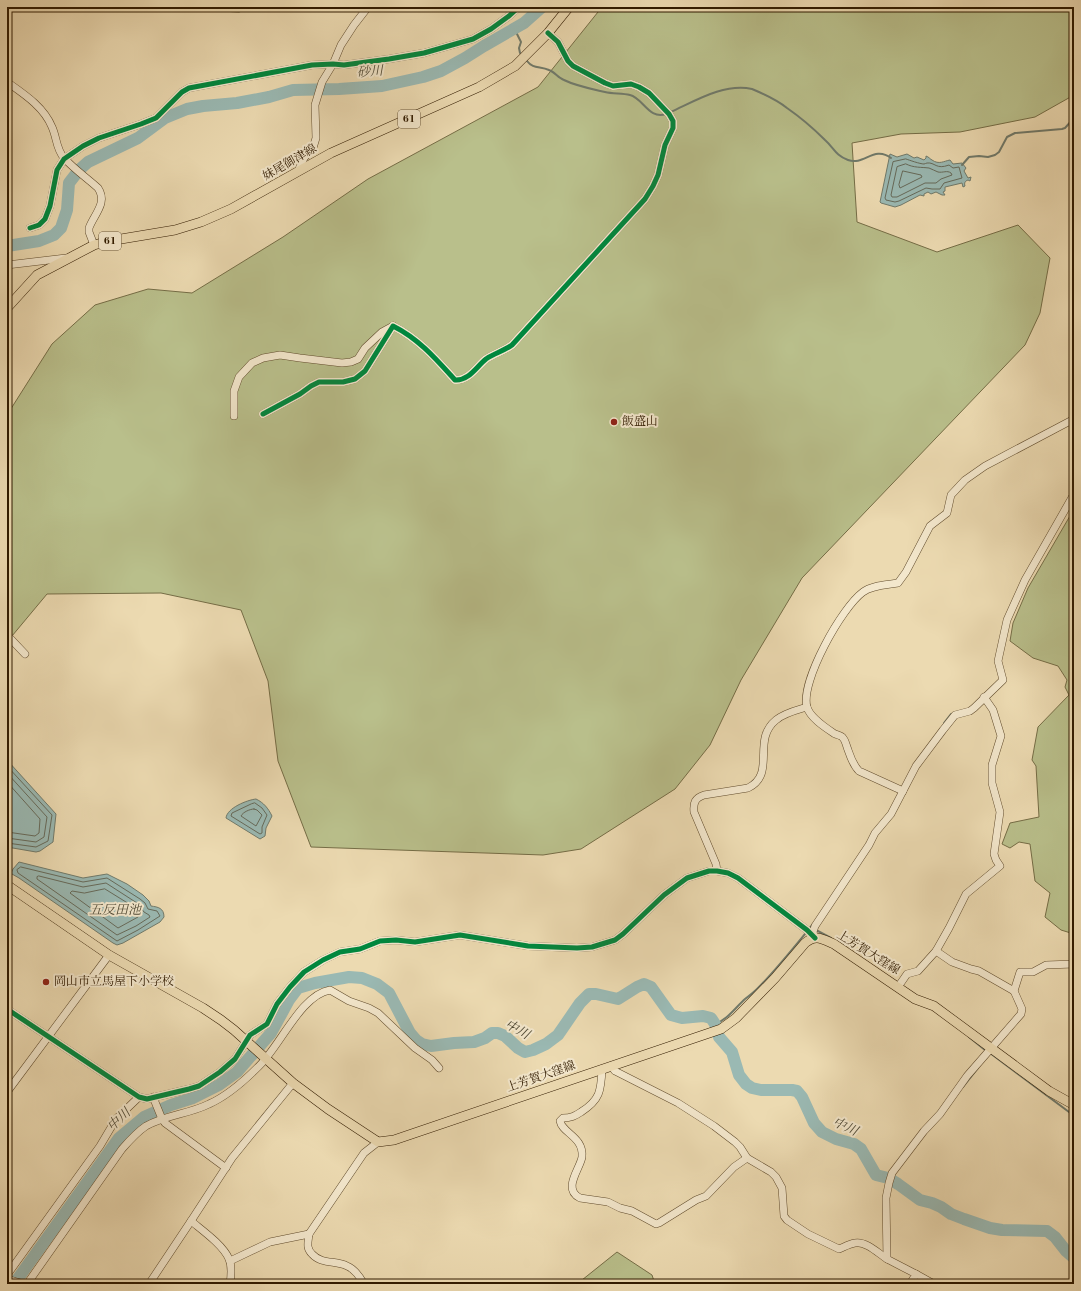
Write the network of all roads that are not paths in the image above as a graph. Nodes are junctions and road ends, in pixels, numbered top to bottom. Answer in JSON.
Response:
{"nodes":[{"id":1,"x":368,"y":7,"type":"edge"},
{"id":2,"x":519,"y":7,"type":"edge"},
{"id":3,"x":569,"y":7,"type":"edge"},
{"id":4,"x":548,"y":33,"type":"junction"},
{"id":5,"x":333,"y":64,"type":"junction"},
{"id":6,"x":7,"y":82,"type":"edge"},
{"id":7,"x":66,"y":160,"type":"junction"},
{"id":8,"x":298,"y":172,"type":"junction"},
{"id":9,"x":30,"y":228,"type":"dead end"},
{"id":10,"x":94,"y":245,"type":"junction"},
{"id":11,"x":66,"y":258,"type":"junction"},
{"id":12,"x":7,"y":265,"type":"edge"},
{"id":13,"x":7,"y":308,"type":"edge"},
{"id":14,"x":394,"y":326,"type":"junction"},
{"id":15,"x":263,"y":414,"type":"dead end"},
{"id":16,"x":234,"y":416,"type":"dead end"},
{"id":17,"x":1074,"y":419,"type":"edge"},
{"id":18,"x":1074,"y":494,"type":"edge"},
{"id":19,"x":7,"y":635,"type":"edge"},
{"id":20,"x":25,"y":654,"type":"dead end"},
{"id":21,"x":986,"y":698,"type":"junction"},
{"id":22,"x":807,"y":707,"type":"junction"},
{"id":23,"x":901,"y":791,"type":"junction"},
{"id":24,"x":717,"y":871,"type":"junction"},
{"id":25,"x":7,"y":884,"type":"edge"},
{"id":26,"x":810,"y":933,"type":"junction"},
{"id":27,"x":936,"y":951,"type":"junction"},
{"id":28,"x":109,"y":955,"type":"junction"},
{"id":29,"x":1074,"y":964,"type":"edge"},
{"id":30,"x":898,"y":987,"type":"junction"},
{"id":31,"x":1014,"y":991,"type":"junction"},
{"id":32,"x":7,"y":1009,"type":"edge"},
{"id":33,"x":48,"y":1037,"type":"junction"},
{"id":34,"x":248,"y":1043,"type":"junction"},
{"id":35,"x":991,"y":1049,"type":"junction"},
{"id":36,"x":264,"y":1058,"type":"junction"},
{"id":37,"x":439,"y":1068,"type":"dead end"},
{"id":38,"x":607,"y":1068,"type":"junction"},
{"id":39,"x":293,"y":1083,"type":"junction"},
{"id":40,"x":7,"y":1092,"type":"edge"},
{"id":41,"x":139,"y":1097,"type":"junction"},
{"id":42,"x":154,"y":1100,"type":"junction"},
{"id":43,"x":1074,"y":1105,"type":"edge"},
{"id":44,"x":161,"y":1118,"type":"junction"},
{"id":45,"x":378,"y":1142,"type":"junction"},
{"id":46,"x":747,"y":1158,"type":"junction"},
{"id":47,"x":226,"y":1168,"type":"junction"},
{"id":48,"x":191,"y":1221,"type":"junction"},
{"id":49,"x":309,"y":1234,"type":"junction"},
{"id":50,"x":887,"y":1259,"type":"junction"},
{"id":51,"x":230,"y":1261,"type":"junction"},
{"id":52,"x":916,"y":1274,"type":"junction"},
{"id":53,"x":7,"y":1275,"type":"edge"},
{"id":54,"x":7,"y":1279,"type":"edge"},
{"id":55,"x":24,"y":1284,"type":"edge"},
{"id":56,"x":27,"y":1284,"type":"edge"},
{"id":57,"x":149,"y":1284,"type":"edge"},
{"id":58,"x":230,"y":1284,"type":"edge"},
{"id":59,"x":364,"y":1284,"type":"edge"},
{"id":60,"x":910,"y":1284,"type":"edge"},
{"id":61,"x":934,"y":1284,"type":"edge"}],
"edges":[{"from":1,"to":5,"type":"street"},
{"from":2,"to":5,"type":"street"},
{"from":3,"to":4,"type":"main road","name":"妹尾御津線","number":"61"},
{"from":4,"to":8,"type":"main road","name":"妹尾御津線","number":"61"},
{"from":4,"to":14,"type":"street"},
{"from":5,"to":7,"type":"street"},
{"from":5,"to":8,"type":"street"},
{"from":6,"to":7,"type":"street"},
{"from":7,"to":9,"type":"street"},
{"from":7,"to":10,"type":"street"},
{"from":8,"to":10,"type":"main road","name":"妹尾御津線","number":"61"},
{"from":10,"to":11,"type":"main road","name":"妹尾御津線","number":"61"},
{"from":11,"to":12,"type":"street"},
{"from":11,"to":13,"type":"main road","name":"妹尾御津線","number":"61"},
{"from":14,"to":15,"type":"street"},
{"from":14,"to":16,"type":"street"},
{"from":17,"to":22,"type":"street"},
{"from":18,"to":21,"type":"street"},
{"from":19,"to":20,"type":"street"},
{"from":21,"to":23,"type":"street"},
{"from":21,"to":27,"type":"street"},
{"from":22,"to":23,"type":"street"},
{"from":22,"to":24,"type":"street"},
{"from":23,"to":26,"type":"street"},
{"from":24,"to":26,"type":"street"},
{"from":24,"to":34,"type":"street"},
{"from":25,"to":28,"type":"main road"},
{"from":26,"to":30,"type":"main road","name":"上芳賀大窪線"},
{"from":26,"to":38,"type":"main road","name":"上芳賀大窪線"},
{"from":27,"to":30,"type":"street"},
{"from":27,"to":31,"type":"street"},
{"from":28,"to":33,"type":"street"},
{"from":28,"to":34,"type":"main road"},
{"from":29,"to":31,"type":"street"},
{"from":30,"to":35,"type":"main road","name":"上芳賀大窪線"},
{"from":31,"to":35,"type":"street"},
{"from":32,"to":33,"type":"street"},
{"from":33,"to":40,"type":"street"},
{"from":33,"to":41,"type":"street"},
{"from":34,"to":36,"type":"main road"},
{"from":34,"to":42,"type":"street"},
{"from":35,"to":43,"type":"main road","name":"上芳賀大窪線"},
{"from":35,"to":50,"type":"street"},
{"from":36,"to":37,"type":"street"},
{"from":36,"to":39,"type":"main road"},
{"from":36,"to":44,"type":"street"},
{"from":38,"to":45,"type":"main road","name":"上芳賀大窪線"},
{"from":38,"to":46,"type":"street"},
{"from":38,"to":46,"type":"street"},
{"from":39,"to":45,"type":"main road"},
{"from":39,"to":47,"type":"street"},
{"from":41,"to":42,"type":"street"},
{"from":41,"to":53,"type":"street"},
{"from":42,"to":44,"type":"street"},
{"from":44,"to":47,"type":"street"},
{"from":44,"to":56,"type":"street"},
{"from":45,"to":49,"type":"street"},
{"from":46,"to":50,"type":"street"},
{"from":47,"to":48,"type":"street"},
{"from":48,"to":51,"type":"street"},
{"from":48,"to":57,"type":"street"},
{"from":49,"to":51,"type":"street"},
{"from":49,"to":59,"type":"street"},
{"from":50,"to":52,"type":"street"},
{"from":51,"to":58,"type":"street"},
{"from":52,"to":60,"type":"street"},
{"from":52,"to":61,"type":"street"},
{"from":54,"to":55,"type":"street"}]}
